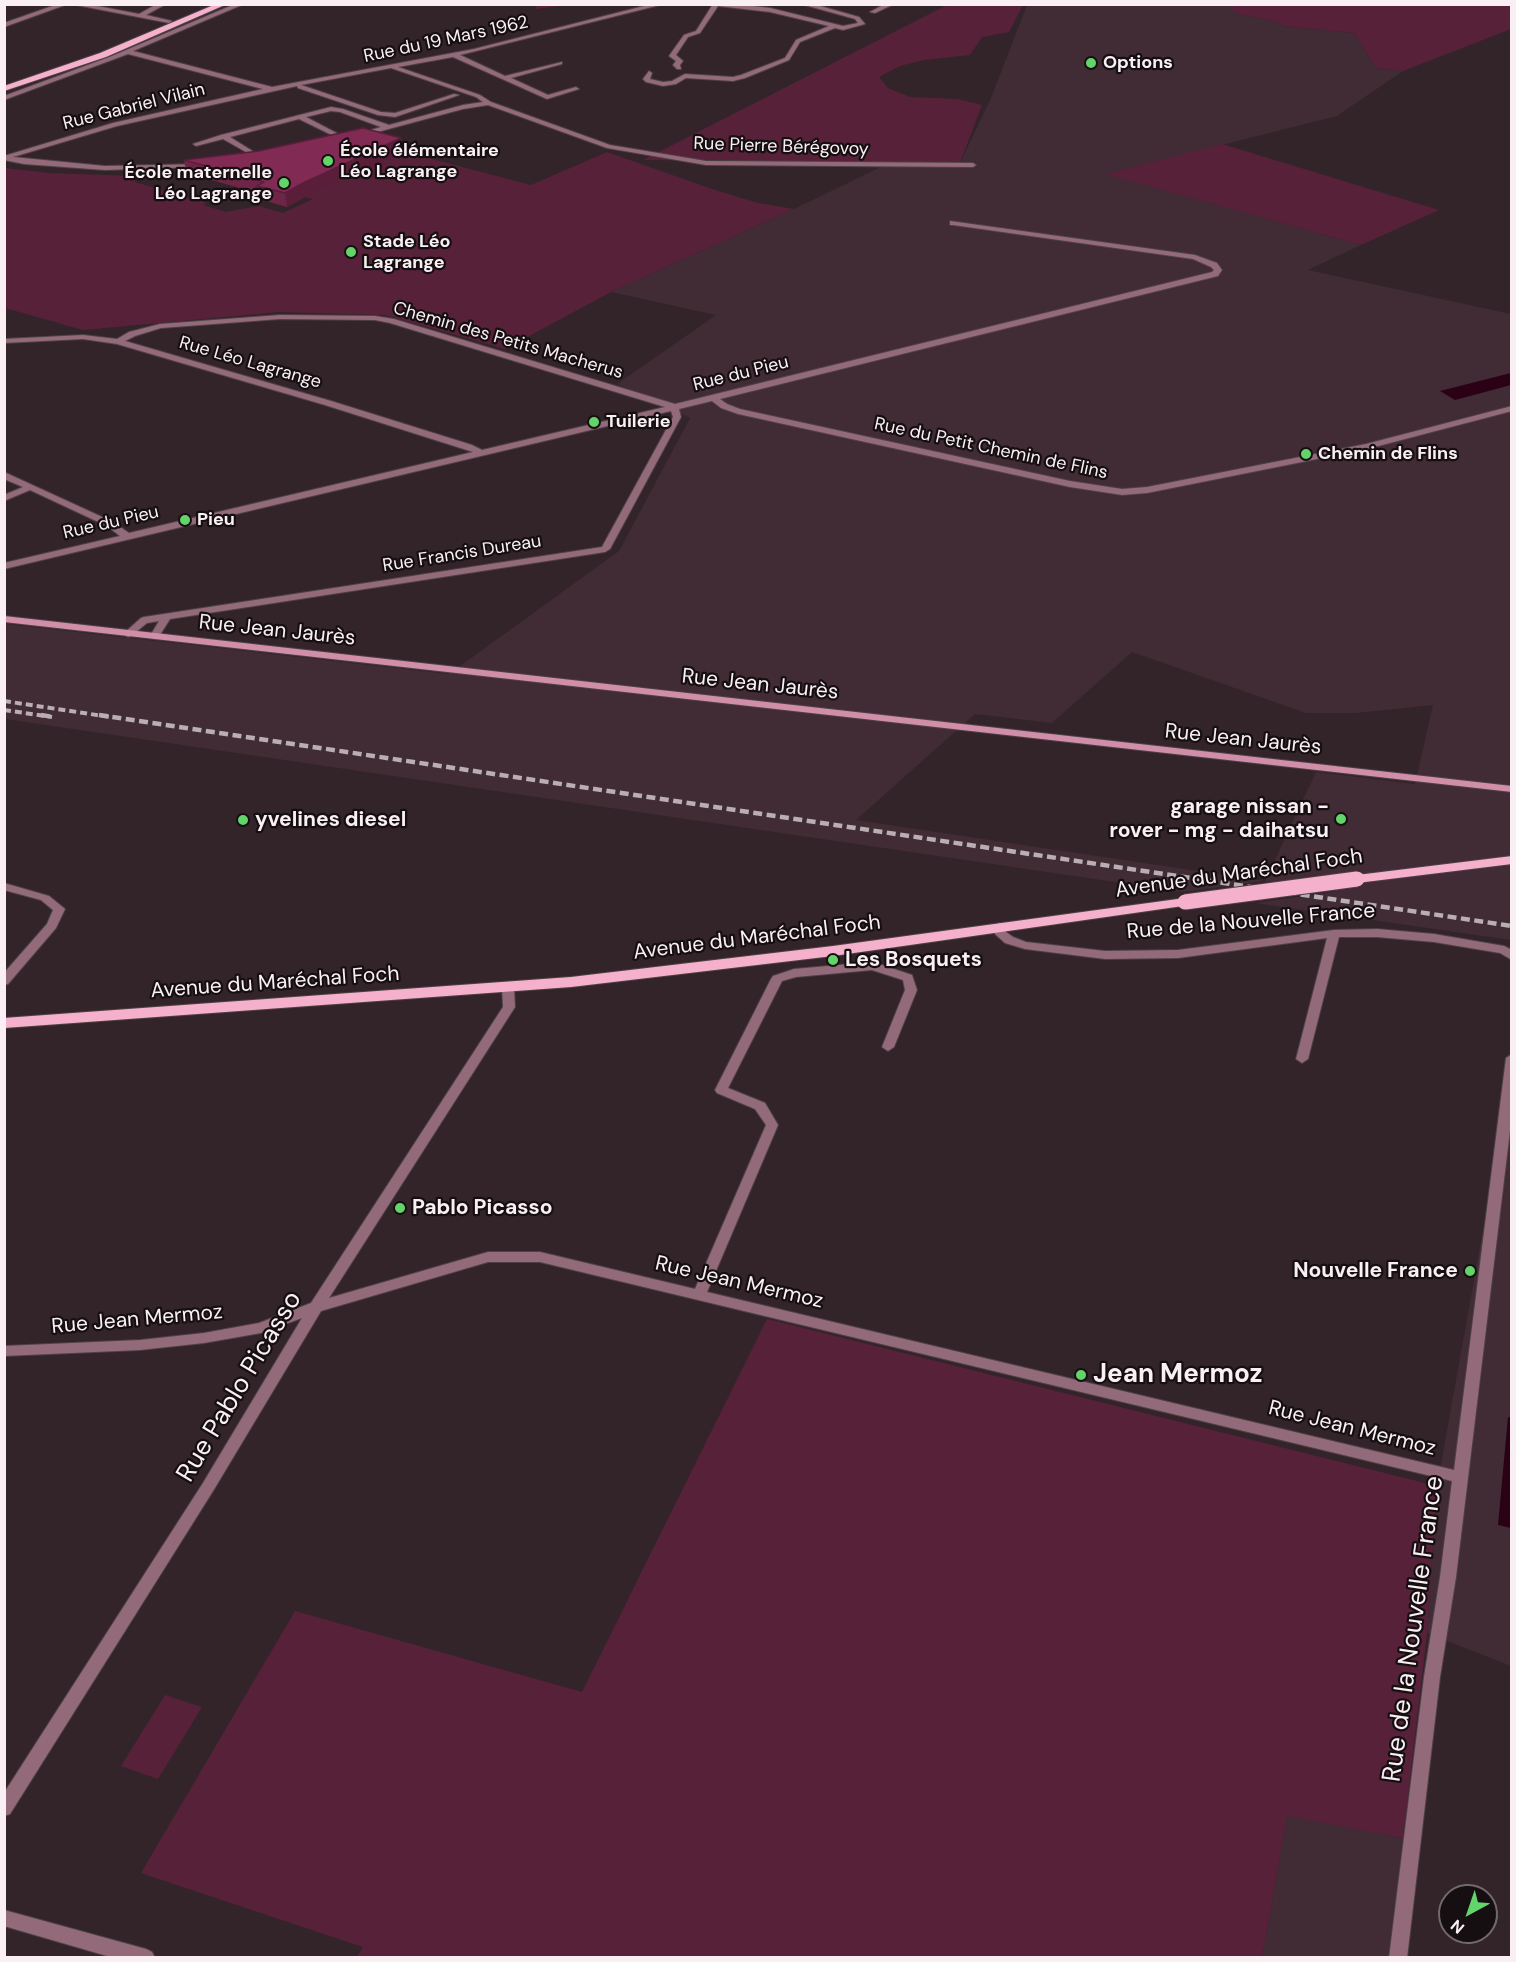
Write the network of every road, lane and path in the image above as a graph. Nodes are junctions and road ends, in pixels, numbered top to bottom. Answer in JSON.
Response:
{"nodes":[{"id":1,"x":65,"y":4,"type":"edge"},
{"id":2,"x":74,"y":4,"type":"edge"},
{"id":3,"x":163,"y":4,"type":"edge"},
{"id":4,"x":208,"y":4,"type":"edge"},
{"id":5,"x":224,"y":4,"type":"edge"},
{"id":6,"x":241,"y":4,"type":"edge"},
{"id":7,"x":661,"y":4,"type":"edge"},
{"id":8,"x":804,"y":4,"type":"edge"},
{"id":9,"x":891,"y":4,"type":"edge"},
{"id":10,"x":716,"y":5,"type":"edge"},
{"id":11,"x":873,"y":12,"type":"dead end"},
{"id":12,"x":141,"y":15,"type":"junction"},
{"id":13,"x":170,"y":24,"type":"junction"},
{"id":14,"x":4,"y":25,"type":"edge"},
{"id":15,"x":835,"y":26,"type":"junction"},
{"id":16,"x":117,"y":46,"type":"junction"},
{"id":17,"x":127,"y":52,"type":"junction"},
{"id":18,"x":454,"y":55,"type":"junction"},
{"id":19,"x":560,"y":63,"type":"dead end"},
{"id":20,"x":393,"y":68,"type":"junction"},
{"id":21,"x":679,"y":68,"type":"dead end"},
{"id":22,"x":649,"y":73,"type":"dead end"},
{"id":23,"x":504,"y":78,"type":"junction"},
{"id":24,"x":4,"y":82,"type":"edge"},
{"id":25,"x":297,"y":86,"type":"junction"},
{"id":26,"x":4,"y":89,"type":"edge"},
{"id":27,"x":272,"y":89,"type":"junction"},
{"id":28,"x":576,"y":89,"type":"dead end"},
{"id":29,"x":456,"y":95,"type":"dead end"},
{"id":30,"x":4,"y":98,"type":"edge"},
{"id":31,"x":489,"y":103,"type":"junction"},
{"id":32,"x":300,"y":117,"type":"junction"},
{"id":33,"x":388,"y":127,"type":"junction"},
{"id":34,"x":223,"y":136,"type":"junction"},
{"id":35,"x":344,"y":139,"type":"junction"},
{"id":36,"x":333,"y":141,"type":"edge"},
{"id":37,"x":196,"y":144,"type":"dead end"},
{"id":38,"x":271,"y":155,"type":"edge"},
{"id":39,"x":5,"y":158,"type":"edge"},
{"id":40,"x":260,"y":158,"type":"junction"},
{"id":41,"x":250,"y":159,"type":"edge"},
{"id":42,"x":212,"y":164,"type":"edge"},
{"id":43,"x":974,"y":165,"type":"dead end"},
{"id":44,"x":953,"y":223,"type":"dead end"},
{"id":45,"x":4,"y":341,"type":"edge"},
{"id":46,"x":118,"y":342,"type":"junction"},
{"id":47,"x":713,"y":398,"type":"junction"},
{"id":48,"x":674,"y":407,"type":"junction"},
{"id":49,"x":1512,"y":408,"type":"edge"},
{"id":50,"x":481,"y":453,"type":"junction"},
{"id":51,"x":4,"y":475,"type":"edge"},
{"id":52,"x":30,"y":487,"type":"junction"},
{"id":53,"x":4,"y":498,"type":"edge"},
{"id":54,"x":127,"y":536,"type":"junction"},
{"id":55,"x":4,"y":566,"type":"edge"},
{"id":56,"x":166,"y":617,"type":"junction"},
{"id":57,"x":4,"y":619,"type":"edge"},
{"id":58,"x":128,"y":634,"type":"junction"},
{"id":59,"x":154,"y":636,"type":"junction"},
{"id":60,"x":1512,"y":789,"type":"edge"},
{"id":61,"x":1512,"y":860,"type":"edge"},
{"id":62,"x":4,"y":886,"type":"edge"},
{"id":63,"x":999,"y":927,"type":"junction"},
{"id":64,"x":1334,"y":934,"type":"junction"},
{"id":65,"x":1512,"y":956,"type":"edge"},
{"id":66,"x":4,"y":981,"type":"edge"},
{"id":67,"x":508,"y":988,"type":"junction"},
{"id":68,"x":4,"y":1023,"type":"edge"},
{"id":69,"x":888,"y":1047,"type":"dead end"},
{"id":70,"x":1512,"y":1058,"type":"edge"},
{"id":71,"x":1302,"y":1059,"type":"dead end"},
{"id":72,"x":699,"y":1295,"type":"junction"},
{"id":73,"x":316,"y":1307,"type":"junction"},
{"id":74,"x":4,"y":1351,"type":"edge"},
{"id":75,"x":1460,"y":1477,"type":"junction"},
{"id":76,"x":4,"y":1809,"type":"edge"},
{"id":77,"x":4,"y":1918,"type":"edge"},
{"id":78,"x":146,"y":1958,"type":"edge"},
{"id":79,"x":1398,"y":1958,"type":"edge"}],
"edges":[{"from":1,"to":14,"type":"street"},
{"from":2,"to":12,"type":"street"},
{"from":3,"to":12,"type":"street"},
{"from":4,"to":13,"type":"main road"},
{"from":5,"to":13,"type":"main road"},
{"from":6,"to":17,"type":"street"},
{"from":7,"to":18,"type":"street","name":"Rue du 19 Mars 1962"},
{"from":8,"to":15,"type":"street"},
{"from":9,"to":11,"type":"street"},
{"from":10,"to":15,"type":"street"},
{"from":10,"to":21,"type":"street"},
{"from":12,"to":13,"type":"street"},
{"from":13,"to":16,"type":"main road"},
{"from":15,"to":22,"type":"street"},
{"from":16,"to":17,"type":"street"},
{"from":16,"to":24,"type":"main road"},
{"from":16,"to":26,"type":"main road"},
{"from":17,"to":27,"type":"street"},
{"from":17,"to":30,"type":"street"},
{"from":18,"to":20,"type":"street","name":"Rue du 19 Mars 1962"},
{"from":18,"to":23,"type":"street"},
{"from":19,"to":23,"type":"street"},
{"from":20,"to":25,"type":"street","name":"Rue du 19 Mars 1962"},
{"from":20,"to":31,"type":"street","name":"Rue Pierre Bérégovoy"},
{"from":23,"to":28,"type":"street"},
{"from":25,"to":27,"type":"street","name":"Rue du 19 Mars 1962"},
{"from":25,"to":29,"type":"street"},
{"from":27,"to":39,"type":"street","name":"Rue Gabriel Vilain"},
{"from":31,"to":33,"type":"street"},
{"from":31,"to":43,"type":"street","name":"Rue Pierre Bérégovoy"},
{"from":32,"to":33,"type":"street"},
{"from":32,"to":34,"type":"street"},
{"from":32,"to":35,"type":"street"},
{"from":33,"to":35,"type":"street"},
{"from":34,"to":37,"type":"street"},
{"from":34,"to":40,"type":"street"},
{"from":35,"to":36,"type":"street"},
{"from":38,"to":40,"type":"street"},
{"from":39,"to":42,"type":"street"},
{"from":40,"to":41,"type":"street"},
{"from":44,"to":47,"type":"street","name":"Rue du Pieu"},
{"from":45,"to":46,"type":"street","name":"Rue Léo Lagrange"},
{"from":46,"to":48,"type":"street","name":"Chemin des Petits Macherus"},
{"from":46,"to":50,"type":"street","name":"Rue Léo Lagrange"},
{"from":47,"to":48,"type":"street","name":"Rue du Pieu"},
{"from":47,"to":49,"type":"street","name":"Rue du Petit Chemin de Flins"},
{"from":48,"to":50,"type":"street","name":"Rue du Pieu"},
{"from":48,"to":56,"type":"street","name":"Rue Francis Dureau"},
{"from":50,"to":54,"type":"street","name":"Rue du Pieu"},
{"from":51,"to":52,"type":"street"},
{"from":52,"to":53,"type":"street"},
{"from":52,"to":54,"type":"street"},
{"from":54,"to":55,"type":"street","name":"Rue du Pieu"},
{"from":56,"to":58,"type":"street","name":"Rue Francis Dureau"},
{"from":56,"to":59,"type":"street"},
{"from":57,"to":58,"type":"main road","name":"Rue Jean Jaurès"},
{"from":58,"to":59,"type":"main road","name":"Rue Jean Jaurès"},
{"from":59,"to":60,"type":"main road","name":"Rue Jean Jaurès"},
{"from":61,"to":63,"type":"main road","name":"Avenue du Maréchal Foch","bridge":true},
{"from":62,"to":66,"type":"street"},
{"from":63,"to":64,"type":"street","name":"Rue de la Nouvelle France"},
{"from":63,"to":67,"type":"main road","name":"Avenue du Maréchal Foch"},
{"from":64,"to":65,"type":"street","name":"Rue de la Nouvelle France"},
{"from":64,"to":71,"type":"street"},
{"from":67,"to":68,"type":"main road","name":"Avenue du Maréchal Foch"},
{"from":67,"to":73,"type":"street","name":"Rue Pablo Picasso"},
{"from":69,"to":72,"type":"street"},
{"from":70,"to":75,"type":"street","name":"Rue de la Nouvelle France"},
{"from":72,"to":73,"type":"street","name":"Rue Jean Mermoz"},
{"from":72,"to":75,"type":"street","name":"Rue Jean Mermoz"},
{"from":73,"to":74,"type":"street","name":"Rue Jean Mermoz"},
{"from":73,"to":76,"type":"street","name":"Rue Pablo Picasso"},
{"from":75,"to":79,"type":"street","name":"Rue de la Nouvelle France"},
{"from":77,"to":78,"type":"street"}]}
